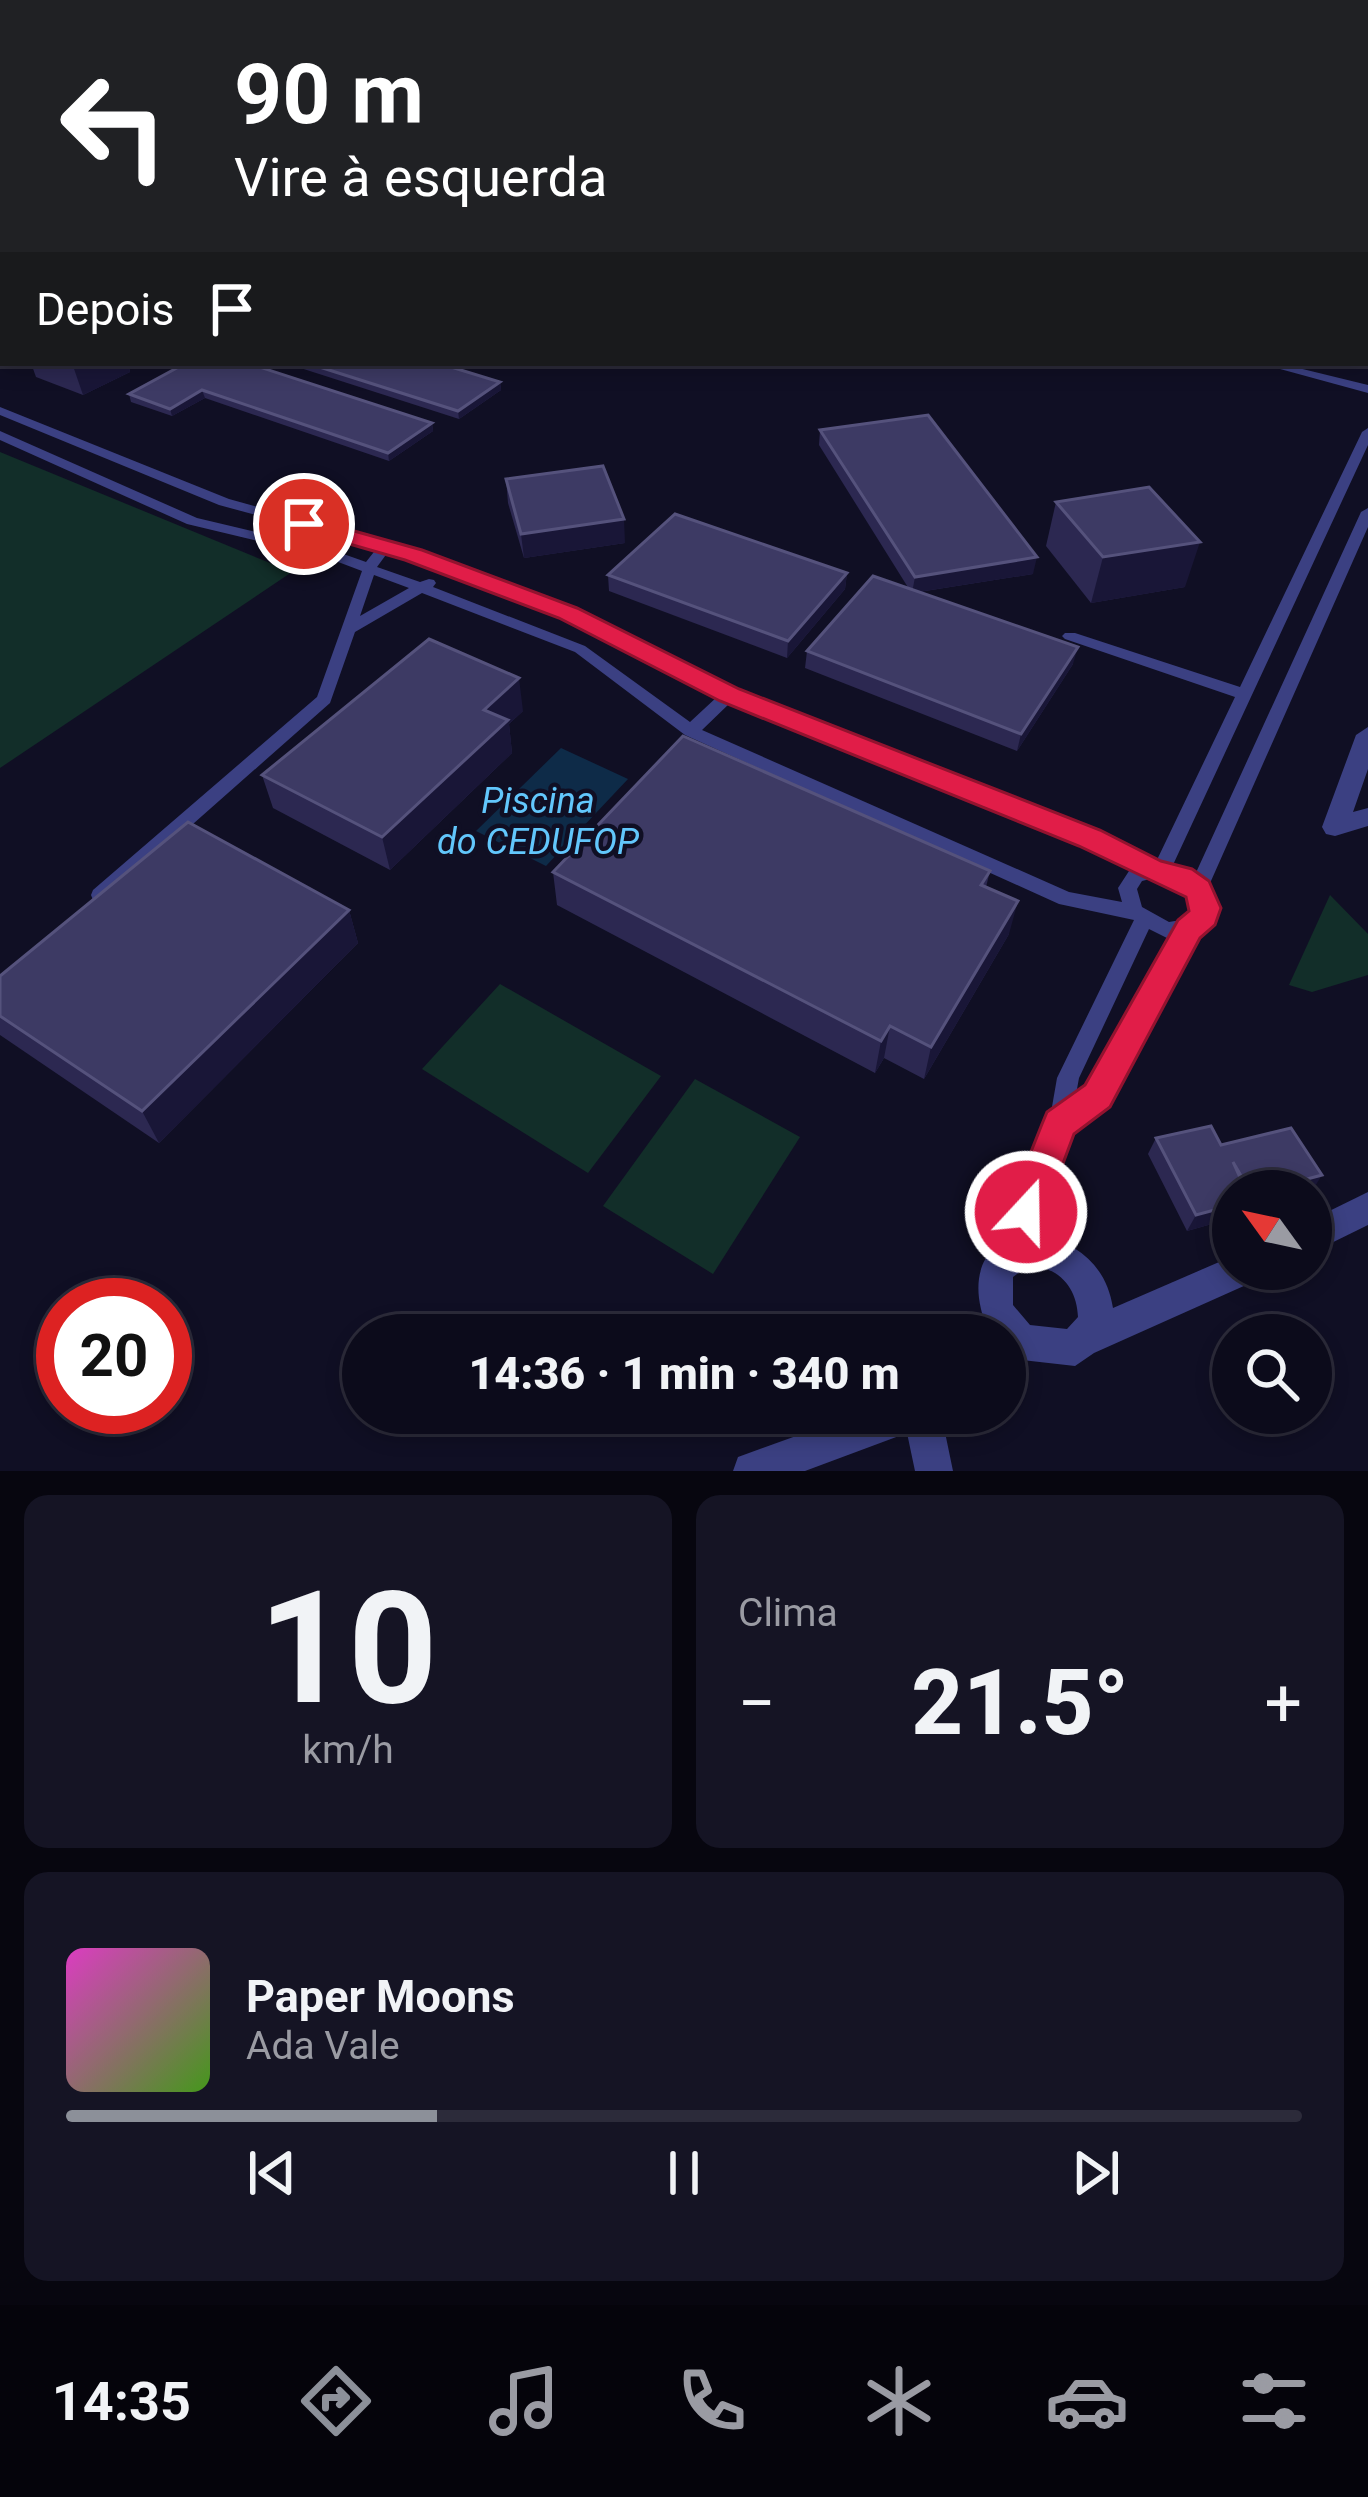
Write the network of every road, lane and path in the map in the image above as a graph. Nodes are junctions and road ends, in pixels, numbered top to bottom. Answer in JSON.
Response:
{"nodes":[{"id":1,"x":1276,"y":366,"type":"edge"},
{"id":2,"x":1368,"y":388,"type":"edge"},
{"id":3,"x":0,"y":410,"type":"edge"},
{"id":4,"x":1368,"y":432,"type":"edge"},
{"id":5,"x":0,"y":435,"type":"edge"},
{"id":6,"x":224,"y":502,"type":"junction"},
{"id":7,"x":1368,"y":512,"type":"edge"},
{"id":8,"x":192,"y":521,"type":"junction"},
{"id":9,"x":385,"y":546,"type":"junction"},
{"id":10,"x":442,"y":565,"type":"junction"},
{"id":11,"x":370,"y":567,"type":"junction"},
{"id":12,"x":427,"y":587,"type":"junction"},
{"id":13,"x":347,"y":630,"type":"junction"},
{"id":14,"x":1070,"y":636,"type":"dead end"},
{"id":15,"x":1243,"y":694,"type":"junction"},
{"id":16,"x":729,"y":695,"type":"junction"},
{"id":17,"x":692,"y":731,"type":"junction"},
{"id":18,"x":1368,"y":735,"type":"edge"},
{"id":19,"x":1368,"y":817,"type":"edge"},
{"id":20,"x":1157,"y":871,"type":"junction"},
{"id":21,"x":1198,"y":890,"type":"junction"},
{"id":22,"x":90,"y":904,"type":"edge"},
{"id":23,"x":1139,"y":916,"type":"junction"},
{"id":24,"x":1189,"y":929,"type":"junction"},
{"id":25,"x":1060,"y":1124,"type":"junction"},
{"id":26,"x":1368,"y":1208,"type":"edge"},
{"id":27,"x":1332,"y":1226,"type":"edge"},
{"id":28,"x":1010,"y":1257,"type":"junction"},
{"id":29,"x":1212,"y":1283,"type":"edge"},
{"id":30,"x":1000,"y":1314,"type":"edge"},
{"id":31,"x":1087,"y":1338,"type":"junction"},
{"id":32,"x":1026,"y":1348,"type":"edge"},
{"id":33,"x":854,"y":1434,"type":"edge"},
{"id":34,"x":926,"y":1434,"type":"edge"},
{"id":35,"x":752,"y":1471,"type":"edge"},
{"id":36,"x":934,"y":1471,"type":"edge"}],
"edges":[{"from":1,"to":2,"type":"lane"},
{"from":3,"to":6,"type":"lane"},
{"from":4,"to":15,"type":"lane"},
{"from":5,"to":8,"type":"lane"},
{"from":6,"to":8,"type":"lane"},
{"from":6,"to":9,"type":"lane"},
{"from":7,"to":21,"type":"lane"},
{"from":8,"to":11,"type":"lane"},
{"from":9,"to":10,"type":"lane"},
{"from":9,"to":11,"type":"lane"},
{"from":10,"to":12,"type":"lane"},
{"from":10,"to":16,"type":"lane"},
{"from":11,"to":12,"type":"lane"},
{"from":11,"to":13,"type":"lane"},
{"from":12,"to":13,"type":"lane"},
{"from":12,"to":17,"type":"lane"},
{"from":13,"to":22,"type":"lane"},
{"from":14,"to":15,"type":"lane"},
{"from":15,"to":20,"type":"lane"},
{"from":16,"to":17,"type":"lane"},
{"from":16,"to":20,"type":"lane"},
{"from":17,"to":23,"type":"lane"},
{"from":18,"to":19,"type":"street"},
{"from":20,"to":21,"type":"lane"},
{"from":20,"to":23,"type":"lane"},
{"from":21,"to":24,"type":"lane"},
{"from":23,"to":24,"type":"lane"},
{"from":23,"to":25,"type":"lane"},
{"from":24,"to":25,"type":"lane"},
{"from":25,"to":28,"type":"lane"},
{"from":26,"to":27,"type":"street"},
{"from":28,"to":30,"type":"street"},
{"from":28,"to":31,"type":"street"},
{"from":29,"to":31,"type":"street"},
{"from":31,"to":32,"type":"street"},
{"from":33,"to":35,"type":"street"},
{"from":34,"to":36,"type":"street"}]}
